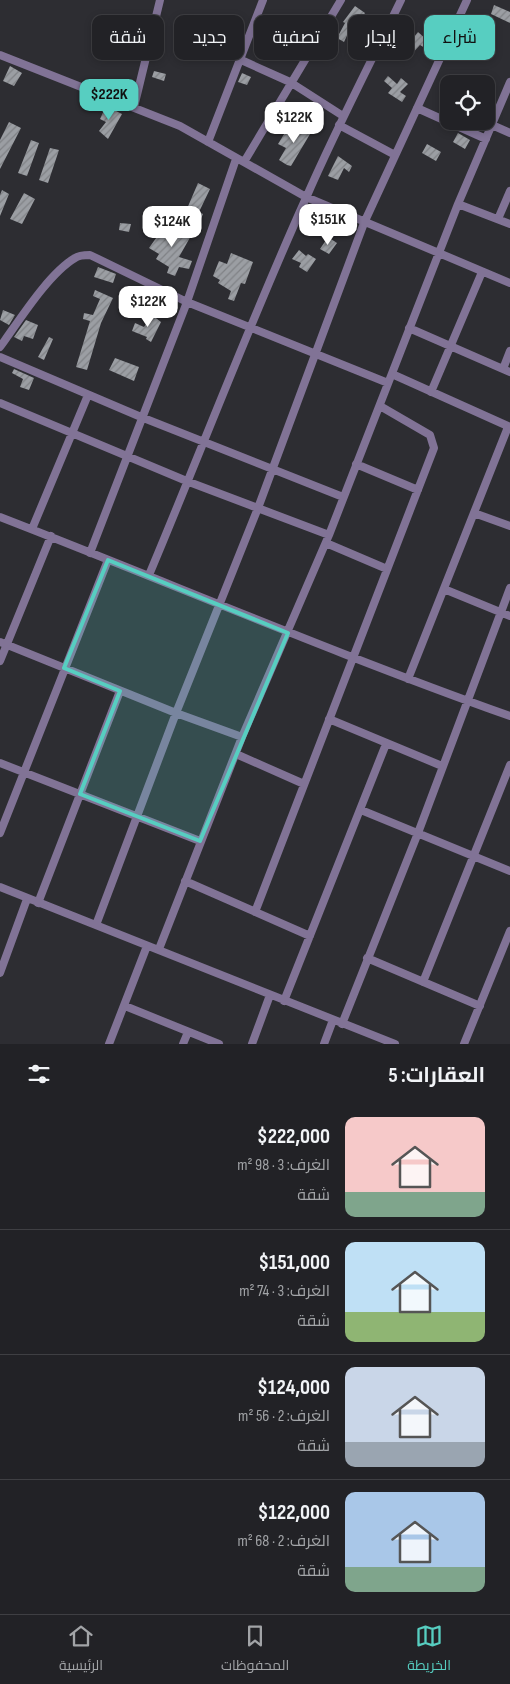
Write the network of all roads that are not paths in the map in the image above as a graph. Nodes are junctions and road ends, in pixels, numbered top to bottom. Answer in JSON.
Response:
{"nodes":[{"id":1,"x":160,"y":0,"type":"edge"},
{"id":2,"x":263,"y":0,"type":"edge"},
{"id":3,"x":341,"y":0,"type":"edge"},
{"id":4,"x":401,"y":0,"type":"edge"},
{"id":5,"x":467,"y":0,"type":"edge"},
{"id":6,"x":244,"y":47,"type":"edge"},
{"id":7,"x":0,"y":55,"type":"edge"},
{"id":8,"x":239,"y":60,"type":"edge"},
{"id":9,"x":241,"y":60,"type":"edge"},
{"id":10,"x":290,"y":82,"type":"junction"},
{"id":11,"x":510,"y":83,"type":"edge"},
{"id":12,"x":134,"y":108,"type":"junction"},
{"id":13,"x":417,"y":108,"type":"junction"},
{"id":14,"x":343,"y":116,"type":"junction"},
{"id":15,"x":495,"y":118,"type":"edge"},
{"id":16,"x":339,"y":125,"type":"junction"},
{"id":17,"x":495,"y":126,"type":"edge"},
{"id":18,"x":490,"y":130,"type":"edge"},
{"id":19,"x":510,"y":133,"type":"edge"},
{"id":20,"x":486,"y":139,"type":"junction"},
{"id":21,"x":208,"y":142,"type":"junction"},
{"id":22,"x":395,"y":156,"type":"junction"},
{"id":23,"x":240,"y":161,"type":"junction"},
{"id":24,"x":510,"y":191,"type":"edge"},
{"id":25,"x":306,"y":197,"type":"junction"},
{"id":26,"x":458,"y":204,"type":"junction"},
{"id":27,"x":498,"y":219,"type":"junction"},
{"id":28,"x":364,"y":224,"type":"junction"},
{"id":29,"x":510,"y":224,"type":"edge"},
{"id":30,"x":438,"y":254,"type":"junction"},
{"id":31,"x":482,"y":272,"type":"junction"},
{"id":32,"x":510,"y":283,"type":"edge"},
{"id":33,"x":187,"y":302,"type":"junction"},
{"id":34,"x":250,"y":326,"type":"junction"},
{"id":35,"x":409,"y":328,"type":"junction"},
{"id":36,"x":451,"y":346,"type":"junction"},
{"id":37,"x":0,"y":347,"type":"edge"},
{"id":38,"x":510,"y":352,"type":"edge"},
{"id":39,"x":315,"y":354,"type":"junction"},
{"id":40,"x":0,"y":357,"type":"edge"},
{"id":41,"x":506,"y":371,"type":"edge"},
{"id":42,"x":392,"y":374,"type":"junction"},
{"id":43,"x":388,"y":383,"type":"junction"},
{"id":44,"x":431,"y":392,"type":"junction"},
{"id":45,"x":88,"y":394,"type":"junction"},
{"id":46,"x":1,"y":405,"type":"edge"},
{"id":47,"x":380,"y":406,"type":"junction"},
{"id":48,"x":141,"y":417,"type":"junction"},
{"id":49,"x":509,"y":427,"type":"edge"},
{"id":50,"x":71,"y":432,"type":"junction"},
{"id":51,"x":206,"y":441,"type":"junction"},
{"id":52,"x":128,"y":456,"type":"junction"},
{"id":53,"x":356,"y":464,"type":"junction"},
{"id":54,"x":272,"y":468,"type":"junction"},
{"id":55,"x":189,"y":482,"type":"junction"},
{"id":56,"x":418,"y":490,"type":"junction"},
{"id":57,"x":343,"y":497,"type":"junction"},
{"id":58,"x":258,"y":508,"type":"junction"},
{"id":59,"x":474,"y":513,"type":"junction"},
{"id":60,"x":0,"y":516,"type":"edge"},
{"id":61,"x":510,"y":526,"type":"edge"},
{"id":62,"x":32,"y":529,"type":"junction"},
{"id":63,"x":329,"y":535,"type":"junction"},
{"id":64,"x":50,"y":536,"type":"junction"},
{"id":65,"x":326,"y":543,"type":"junction"},
{"id":66,"x":90,"y":553,"type":"junction"},
{"id":67,"x":108,"y":560,"type":"junction"},
{"id":68,"x":388,"y":569,"type":"junction"},
{"id":69,"x":149,"y":575,"type":"junction"},
{"id":70,"x":510,"y":588,"type":"edge"},
{"id":71,"x":444,"y":589,"type":"junction"},
{"id":72,"x":220,"y":604,"type":"junction"},
{"id":73,"x":501,"y":612,"type":"junction"},
{"id":74,"x":510,"y":616,"type":"edge"},
{"id":75,"x":288,"y":633,"type":"junction"},
{"id":76,"x":3,"y":644,"type":"edge"},
{"id":77,"x":354,"y":658,"type":"junction"},
{"id":78,"x":0,"y":660,"type":"edge"},
{"id":79,"x":64,"y":668,"type":"junction"},
{"id":80,"x":408,"y":679,"type":"junction"},
{"id":81,"x":120,"y":691,"type":"junction"},
{"id":82,"x":466,"y":701,"type":"junction"},
{"id":83,"x":176,"y":713,"type":"junction"},
{"id":84,"x":510,"y":716,"type":"edge"},
{"id":85,"x":329,"y":719,"type":"junction"},
{"id":86,"x":242,"y":737,"type":"junction"},
{"id":87,"x":386,"y":744,"type":"junction"},
{"id":88,"x":236,"y":754,"type":"junction"},
{"id":89,"x":0,"y":762,"type":"edge"},
{"id":90,"x":510,"y":765,"type":"edge"},
{"id":91,"x":442,"y":766,"type":"junction"},
{"id":92,"x":25,"y":773,"type":"junction"},
{"id":93,"x":304,"y":784,"type":"junction"},
{"id":94,"x":502,"y":786,"type":"junction"},
{"id":95,"x":510,"y":790,"type":"edge"},
{"id":96,"x":80,"y":794,"type":"junction"},
{"id":97,"x":361,"y":810,"type":"junction"},
{"id":98,"x":138,"y":816,"type":"junction"},
{"id":99,"x":0,"y":833,"type":"edge"},
{"id":100,"x":418,"y":833,"type":"junction"},
{"id":101,"x":200,"y":841,"type":"junction"},
{"id":102,"x":472,"y":857,"type":"junction"},
{"id":103,"x":510,"y":871,"type":"edge"},
{"id":104,"x":185,"y":881,"type":"junction"},
{"id":105,"x":0,"y":887,"type":"edge"},
{"id":106,"x":27,"y":898,"type":"junction"},
{"id":107,"x":38,"y":903,"type":"junction"},
{"id":108,"x":255,"y":912,"type":"junction"},
{"id":109,"x":96,"y":925,"type":"junction"},
{"id":110,"x":509,"y":935,"type":"edge"},
{"id":111,"x":310,"y":936,"type":"junction"},
{"id":112,"x":147,"y":946,"type":"junction"},
{"id":113,"x":159,"y":949,"type":"junction"},
{"id":114,"x":367,"y":958,"type":"junction"},
{"id":115,"x":0,"y":973,"type":"edge"},
{"id":116,"x":423,"y":982,"type":"junction"},
{"id":117,"x":270,"y":995,"type":"junction"},
{"id":118,"x":284,"y":1001,"type":"junction"},
{"id":119,"x":125,"y":1006,"type":"junction"},
{"id":120,"x":480,"y":1006,"type":"junction"},
{"id":121,"x":333,"y":1020,"type":"junction"},
{"id":122,"x":342,"y":1024,"type":"junction"},
{"id":123,"x":188,"y":1032,"type":"junction"},
{"id":124,"x":109,"y":1044,"type":"edge"},
{"id":125,"x":183,"y":1044,"type":"edge"},
{"id":126,"x":219,"y":1044,"type":"edge"},
{"id":127,"x":252,"y":1044,"type":"edge"},
{"id":128,"x":324,"y":1044,"type":"edge"},
{"id":129,"x":394,"y":1044,"type":"edge"},
{"id":130,"x":464,"y":1044,"type":"edge"}],
"edges":[{"from":1,"to":12,"type":"street"},
{"from":2,"to":6,"type":"street"},
{"from":3,"to":10,"type":"street"},
{"from":4,"to":14,"type":"street"},
{"from":5,"to":13,"type":"street"},
{"from":7,"to":12,"type":"street"},
{"from":8,"to":21,"type":"street"},
{"from":9,"to":10,"type":"street"},
{"from":10,"to":14,"type":"street"},
{"from":10,"to":23,"type":"street"},
{"from":11,"to":15,"type":"street"},
{"from":12,"to":21,"type":"street"},
{"from":13,"to":20,"type":"street"},
{"from":13,"to":22,"type":"street"},
{"from":14,"to":16,"type":"street"},
{"from":16,"to":22,"type":"street"},
{"from":16,"to":25,"type":"street"},
{"from":17,"to":19,"type":"street"},
{"from":18,"to":20,"type":"street"},
{"from":20,"to":26,"type":"street"},
{"from":21,"to":23,"type":"street"},
{"from":22,"to":28,"type":"street"},
{"from":23,"to":25,"type":"street"},
{"from":23,"to":33,"type":"street"},
{"from":24,"to":27,"type":"street"},
{"from":25,"to":28,"type":"street"},
{"from":25,"to":34,"type":"street"},
{"from":26,"to":27,"type":"street"},
{"from":26,"to":30,"type":"street"},
{"from":27,"to":29,"type":"street"},
{"from":28,"to":30,"type":"street"},
{"from":28,"to":39,"type":"street"},
{"from":30,"to":31,"type":"street"},
{"from":30,"to":35,"type":"street"},
{"from":31,"to":32,"type":"street"},
{"from":31,"to":36,"type":"street"},
{"from":33,"to":34,"type":"street"},
{"from":33,"to":37,"type":"street"},
{"from":33,"to":48,"type":"street"},
{"from":34,"to":39,"type":"street"},
{"from":34,"to":51,"type":"street"},
{"from":35,"to":36,"type":"street"},
{"from":35,"to":42,"type":"street"},
{"from":36,"to":41,"type":"street"},
{"from":36,"to":44,"type":"street"},
{"from":38,"to":41,"type":"street"},
{"from":39,"to":43,"type":"street"},
{"from":39,"to":54,"type":"street"},
{"from":40,"to":45,"type":"street"},
{"from":42,"to":43,"type":"street"},
{"from":42,"to":44,"type":"street"},
{"from":43,"to":47,"type":"street"},
{"from":44,"to":49,"type":"street"},
{"from":45,"to":48,"type":"street"},
{"from":45,"to":50,"type":"street"},
{"from":46,"to":50,"type":"street"},
{"from":47,"to":53,"type":"street"},
{"from":47,"to":56,"type":"street"},
{"from":48,"to":51,"type":"street"},
{"from":48,"to":52,"type":"street"},
{"from":49,"to":59,"type":"street"},
{"from":50,"to":52,"type":"street"},
{"from":50,"to":62,"type":"street"},
{"from":51,"to":54,"type":"street"},
{"from":51,"to":55,"type":"street"},
{"from":52,"to":55,"type":"street"},
{"from":52,"to":66,"type":"street"},
{"from":53,"to":56,"type":"street"},
{"from":53,"to":57,"type":"street"},
{"from":54,"to":57,"type":"street"},
{"from":54,"to":58,"type":"street"},
{"from":55,"to":58,"type":"street"},
{"from":55,"to":69,"type":"street"},
{"from":56,"to":68,"type":"street"},
{"from":57,"to":63,"type":"street"},
{"from":58,"to":63,"type":"street"},
{"from":58,"to":72,"type":"street"},
{"from":59,"to":61,"type":"street"},
{"from":59,"to":71,"type":"street"},
{"from":60,"to":62,"type":"street"},
{"from":62,"to":64,"type":"street"},
{"from":63,"to":65,"type":"street"},
{"from":64,"to":66,"type":"street"},
{"from":64,"to":76,"type":"street"},
{"from":65,"to":68,"type":"street"},
{"from":65,"to":75,"type":"street"},
{"from":66,"to":67,"type":"street"},
{"from":67,"to":69,"type":"street"},
{"from":67,"to":79,"type":"street"},
{"from":68,"to":77,"type":"street"},
{"from":69,"to":72,"type":"street"},
{"from":70,"to":73,"type":"street"},
{"from":71,"to":73,"type":"street"},
{"from":71,"to":80,"type":"street"},
{"from":72,"to":75,"type":"street"},
{"from":72,"to":83,"type":"street"},
{"from":73,"to":74,"type":"street"},
{"from":73,"to":82,"type":"street"},
{"from":75,"to":77,"type":"street"},
{"from":75,"to":86,"type":"street"},
{"from":76,"to":78,"type":"street"},
{"from":76,"to":79,"type":"street"},
{"from":77,"to":80,"type":"street"},
{"from":77,"to":85,"type":"street"},
{"from":79,"to":81,"type":"street"},
{"from":79,"to":92,"type":"street"},
{"from":80,"to":82,"type":"street"},
{"from":81,"to":83,"type":"street"},
{"from":81,"to":96,"type":"street"},
{"from":82,"to":84,"type":"street"},
{"from":82,"to":91,"type":"street"},
{"from":83,"to":86,"type":"street"},
{"from":83,"to":98,"type":"street"},
{"from":85,"to":87,"type":"street"},
{"from":85,"to":93,"type":"street"},
{"from":86,"to":88,"type":"street"},
{"from":87,"to":91,"type":"street"},
{"from":87,"to":97,"type":"street"},
{"from":88,"to":93,"type":"street"},
{"from":88,"to":101,"type":"street"},
{"from":89,"to":92,"type":"street"},
{"from":90,"to":94,"type":"street"},
{"from":91,"to":100,"type":"street"},
{"from":92,"to":96,"type":"street"},
{"from":92,"to":99,"type":"street"},
{"from":93,"to":108,"type":"street"},
{"from":94,"to":95,"type":"street"},
{"from":94,"to":102,"type":"street"},
{"from":96,"to":98,"type":"street"},
{"from":96,"to":107,"type":"street"},
{"from":97,"to":100,"type":"street"},
{"from":97,"to":111,"type":"street"},
{"from":98,"to":101,"type":"street"},
{"from":98,"to":109,"type":"street"},
{"from":100,"to":102,"type":"street"},
{"from":100,"to":114,"type":"street"},
{"from":101,"to":104,"type":"street"},
{"from":102,"to":103,"type":"street"},
{"from":102,"to":116,"type":"street"},
{"from":104,"to":108,"type":"street"},
{"from":104,"to":113,"type":"street"},
{"from":105,"to":106,"type":"street"},
{"from":106,"to":107,"type":"street"},
{"from":106,"to":115,"type":"street"},
{"from":107,"to":109,"type":"street"},
{"from":108,"to":111,"type":"street"},
{"from":109,"to":112,"type":"street"},
{"from":110,"to":120,"type":"street"},
{"from":111,"to":118,"type":"street"},
{"from":112,"to":113,"type":"street"},
{"from":112,"to":119,"type":"street"},
{"from":113,"to":117,"type":"street"},
{"from":114,"to":116,"type":"street"},
{"from":114,"to":122,"type":"street"},
{"from":116,"to":120,"type":"street"},
{"from":117,"to":118,"type":"street"},
{"from":117,"to":127,"type":"street"},
{"from":118,"to":121,"type":"street"},
{"from":119,"to":123,"type":"street"},
{"from":119,"to":124,"type":"street"},
{"from":120,"to":130,"type":"street"},
{"from":121,"to":122,"type":"street"},
{"from":121,"to":128,"type":"street"},
{"from":122,"to":129,"type":"street"},
{"from":123,"to":125,"type":"street"},
{"from":123,"to":126,"type":"street"}]}
